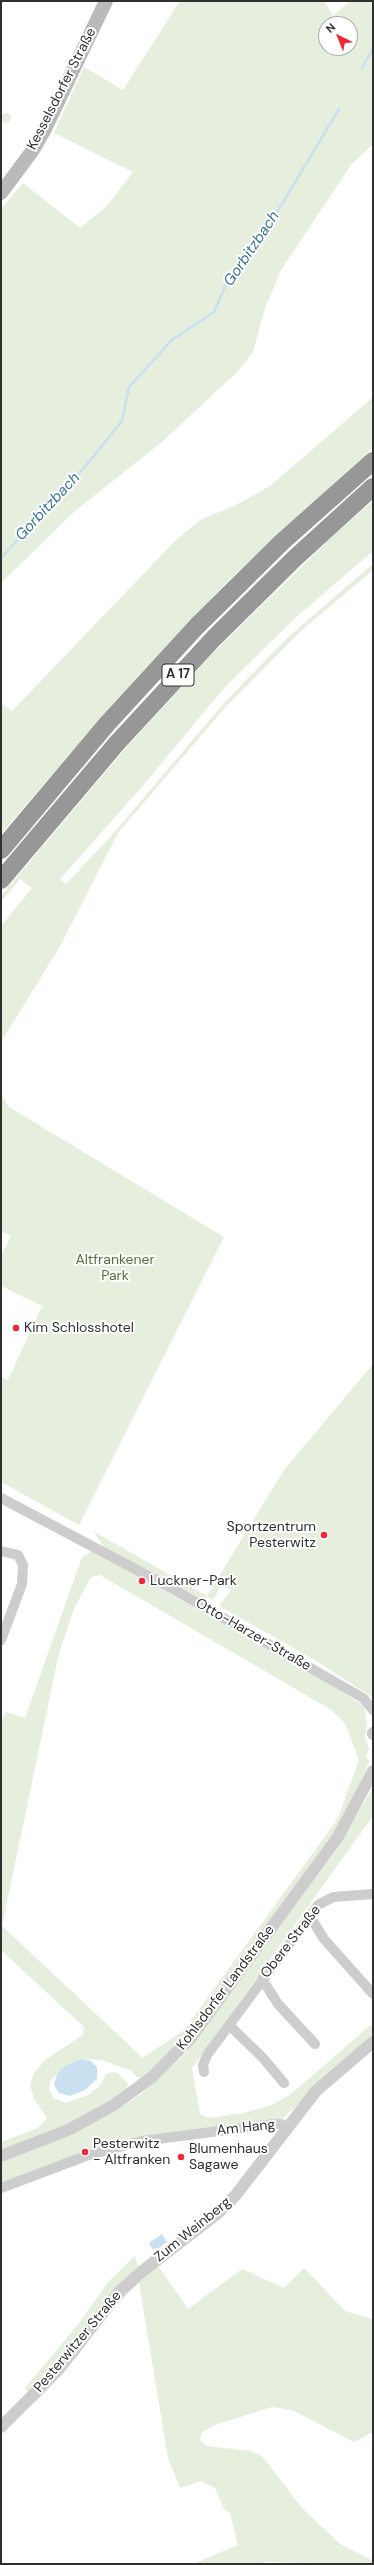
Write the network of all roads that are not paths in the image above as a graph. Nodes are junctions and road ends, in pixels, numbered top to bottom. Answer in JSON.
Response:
{"nodes":[{"id":1,"x":106,"y":1,"type":"edge"},
{"id":2,"x":1,"y":193,"type":"edge"},
{"id":3,"x":373,"y":461,"type":"edge"},
{"id":4,"x":373,"y":487,"type":"edge"},
{"id":5,"x":1,"y":850,"type":"edge"},
{"id":6,"x":1,"y":880,"type":"edge"},
{"id":7,"x":1,"y":1498,"type":"edge"},
{"id":8,"x":1,"y":1551,"type":"edge"},
{"id":9,"x":1,"y":1640,"type":"edge"},
{"id":10,"x":373,"y":1710,"type":"edge"},
{"id":11,"x":373,"y":1771,"type":"edge"},
{"id":12,"x":373,"y":1894,"type":"edge"},
{"id":13,"x":309,"y":1915,"type":"junction"},
{"id":14,"x":262,"y":1979,"type":"junction"},
{"id":15,"x":373,"y":1994,"type":"edge"},
{"id":16,"x":229,"y":2025,"type":"junction"},
{"id":17,"x":373,"y":2042,"type":"edge"},
{"id":18,"x":315,"y":2044,"type":"dead end"},
{"id":19,"x":204,"y":2072,"type":"dead end"},
{"id":20,"x":284,"y":2084,"type":"dead end"},
{"id":21,"x":287,"y":2128,"type":"junction"},
{"id":22,"x":1,"y":2156,"type":"edge"},
{"id":23,"x":1,"y":2188,"type":"edge"},
{"id":24,"x":138,"y":2274,"type":"joint"},
{"id":25,"x":1,"y":2428,"type":"edge"}],
"edges":[{"from":1,"to":2,"type":"main road","name":"Kesselsdorfer Straße"},
{"from":3,"to":5,"type":"highway","number":"A 17"},
{"from":4,"to":6,"type":"highway","number":"A 17"},
{"from":7,"to":10,"type":"street","name":"Otto-Harzer-Straße"},
{"from":8,"to":9,"type":"street"},
{"from":11,"to":22,"type":"street","name":"Kohlsdorfer Landstraße"},
{"from":12,"to":13,"type":"street","name":"Obere Straße"},
{"from":13,"to":14,"type":"street","name":"Obere Straße"},
{"from":13,"to":15,"type":"street"},
{"from":14,"to":16,"type":"street","name":"Obere Straße"},
{"from":14,"to":18,"type":"street"},
{"from":16,"to":19,"type":"street","name":"Obere Straße"},
{"from":16,"to":20,"type":"street"},
{"from":17,"to":21,"type":"street","name":"Zum Weinberg"},
{"from":21,"to":23,"type":"street","name":"Am Hang"},
{"from":21,"to":24,"type":"street","name":"Zum Weinberg"},
{"from":24,"to":25,"type":"street","name":"Pesterwitzer Straße"}]}
